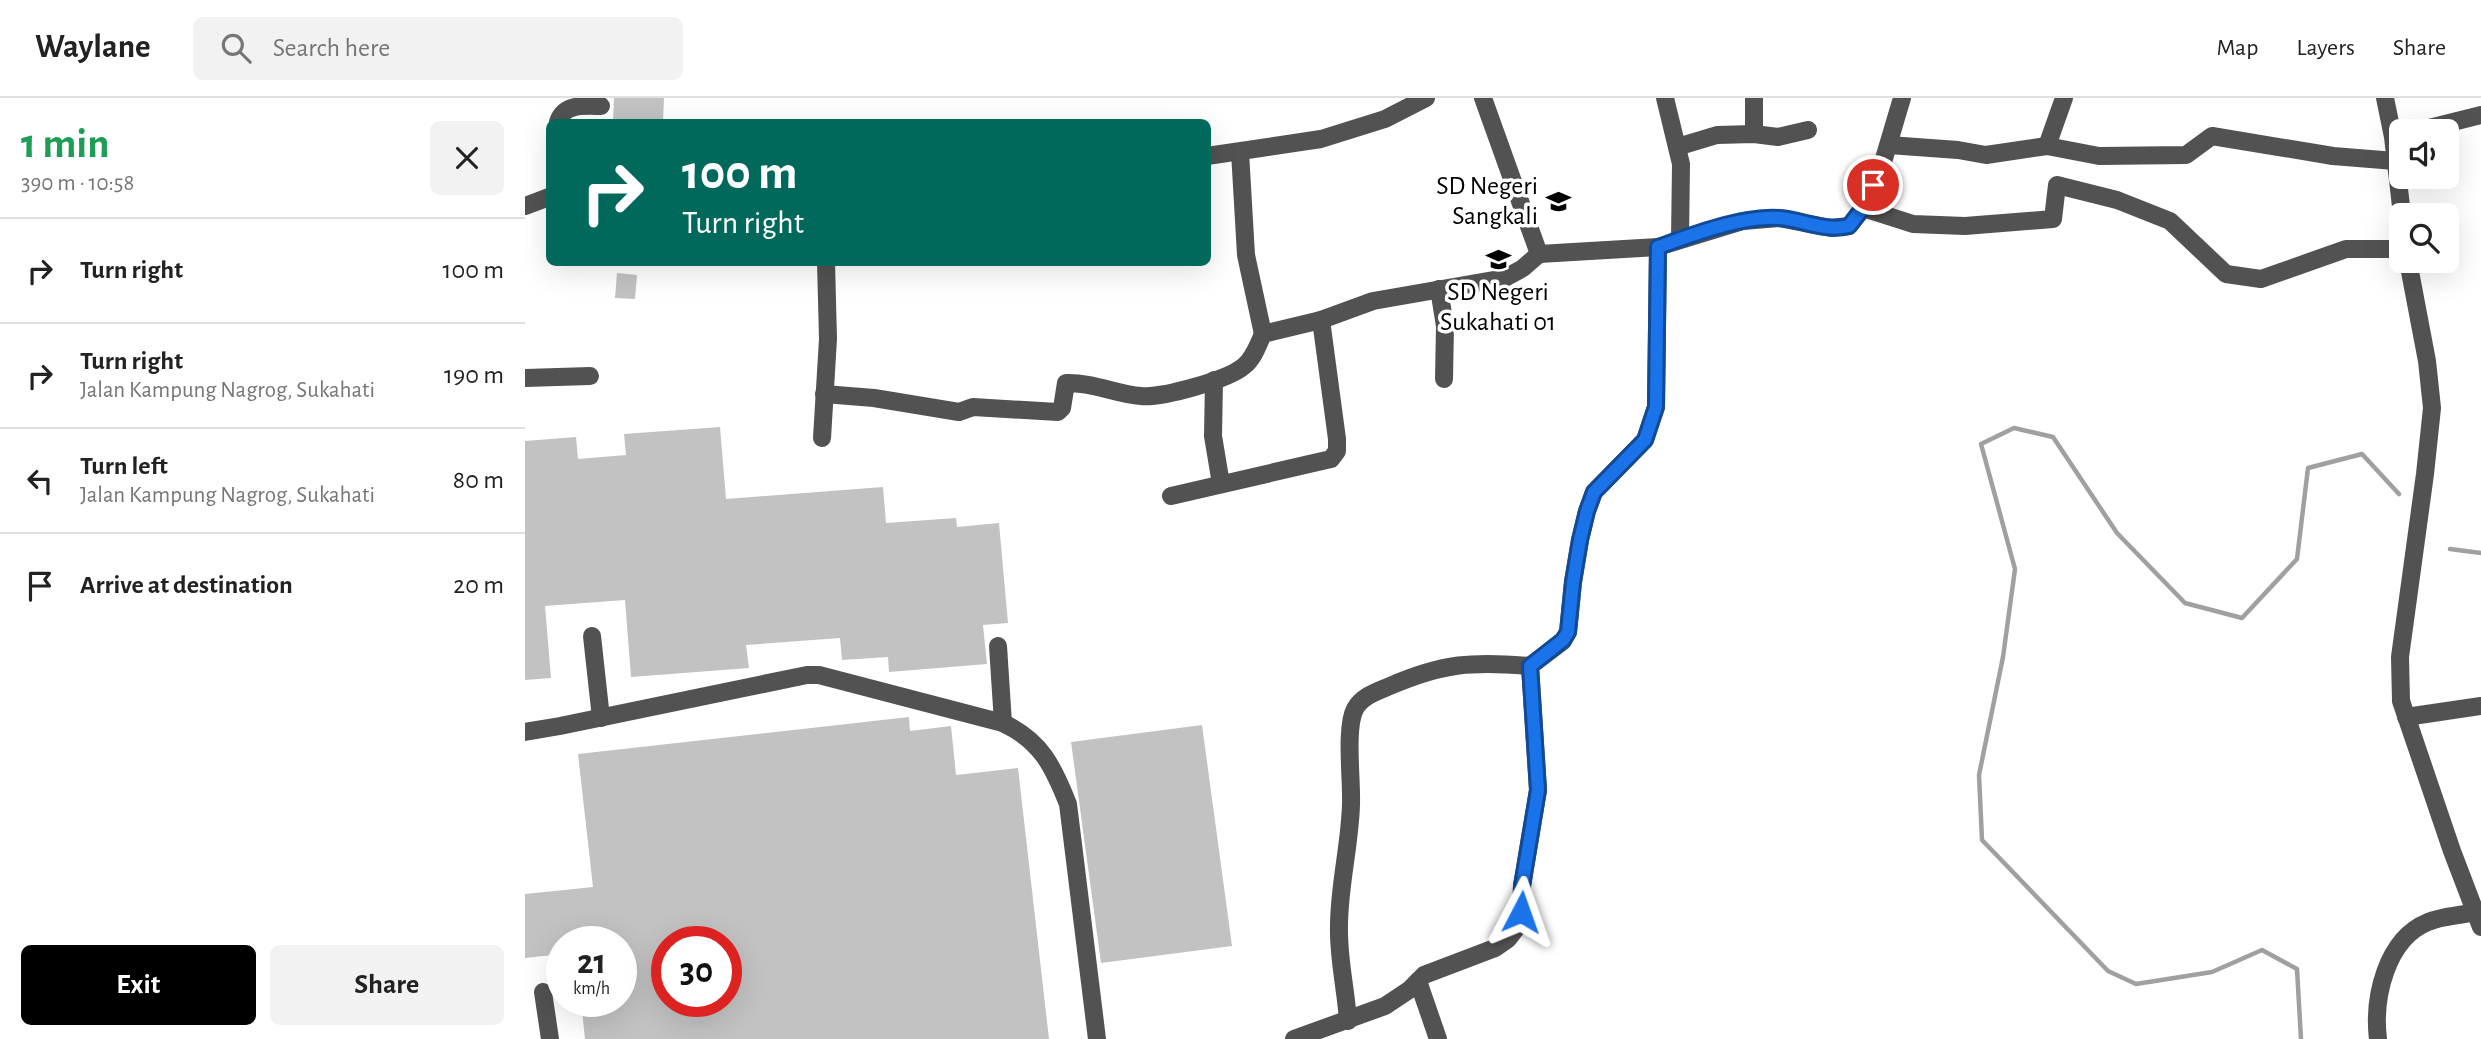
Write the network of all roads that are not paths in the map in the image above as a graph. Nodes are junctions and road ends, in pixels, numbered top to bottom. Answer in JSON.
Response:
{"nodes":[{"id":1,"x":1426,"y":98,"type":"edge"},
{"id":2,"x":1483,"y":98,"type":"edge"},
{"id":3,"x":1665,"y":98,"type":"edge"},
{"id":4,"x":1754,"y":98,"type":"edge"},
{"id":5,"x":1902,"y":98,"type":"edge"},
{"id":6,"x":2064,"y":98,"type":"edge"},
{"id":7,"x":2385,"y":98,"type":"edge"},
{"id":8,"x":601,"y":106,"type":"dead end"},
{"id":9,"x":2481,"y":115,"type":"edge"},
{"id":10,"x":559,"y":119,"type":"edge"},
{"id":11,"x":2392,"y":119,"type":"edge"},
{"id":12,"x":2459,"y":120,"type":"edge"},
{"id":13,"x":1808,"y":130,"type":"dead end"},
{"id":14,"x":1754,"y":134,"type":"junction"},
{"id":15,"x":1889,"y":145,"type":"junction"},
{"id":16,"x":2047,"y":146,"type":"junction"},
{"id":17,"x":1677,"y":147,"type":"junction"},
{"id":18,"x":1240,"y":152,"type":"junction"},
{"id":19,"x":1211,"y":156,"type":"edge"},
{"id":20,"x":2389,"y":161,"type":"edge"},
{"id":21,"x":546,"y":198,"type":"edge"},
{"id":22,"x":525,"y":206,"type":"edge"},
{"id":23,"x":1863,"y":208,"type":"junction"},
{"id":24,"x":1680,"y":239,"type":"junction"},
{"id":25,"x":1658,"y":247,"type":"junction"},
{"id":26,"x":2389,"y":249,"type":"edge"},
{"id":27,"x":1539,"y":254,"type":"junction"},
{"id":28,"x":826,"y":266,"type":"edge"},
{"id":29,"x":2410,"y":273,"type":"edge"},
{"id":30,"x":1439,"y":289,"type":"junction"},
{"id":31,"x":1321,"y":320,"type":"junction"},
{"id":32,"x":1263,"y":334,"type":"junction"},
{"id":33,"x":590,"y":376,"type":"dead end"},
{"id":34,"x":525,"y":378,"type":"edge"},
{"id":35,"x":1444,"y":379,"type":"dead end"},
{"id":36,"x":1214,"y":380,"type":"junction"},
{"id":37,"x":824,"y":394,"type":"junction"},
{"id":38,"x":822,"y":438,"type":"dead end"},
{"id":39,"x":1221,"y":484,"type":"junction"},
{"id":40,"x":1171,"y":496,"type":"dead end"},
{"id":41,"x":593,"y":636,"type":"dead end"},
{"id":42,"x":998,"y":646,"type":"dead end"},
{"id":43,"x":1530,"y":666,"type":"junction"},
{"id":44,"x":2481,"y":706,"type":"edge"},
{"id":45,"x":2406,"y":717,"type":"junction"},
{"id":46,"x":601,"y":718,"type":"junction"},
{"id":47,"x":1003,"y":723,"type":"junction"},
{"id":48,"x":525,"y":732,"type":"edge"},
{"id":49,"x":2479,"y":917,"type":"edge"},
{"id":50,"x":1418,"y":981,"type":"junction"},
{"id":51,"x":543,"y":992,"type":"dead end"},
{"id":52,"x":1349,"y":1021,"type":"junction"},
{"id":53,"x":550,"y":1039,"type":"edge"},
{"id":54,"x":1097,"y":1039,"type":"edge"},
{"id":55,"x":1294,"y":1039,"type":"edge"},
{"id":56,"x":1438,"y":1039,"type":"edge"},
{"id":57,"x":2378,"y":1039,"type":"edge"}],
"edges":[{"from":1,"to":18,"type":"street"},
{"from":2,"to":27,"type":"street"},
{"from":3,"to":17,"type":"street"},
{"from":4,"to":14,"type":"street"},
{"from":5,"to":15,"type":"street"},
{"from":6,"to":16,"type":"street"},
{"from":7,"to":11,"type":"street"},
{"from":8,"to":10,"type":"street"},
{"from":9,"to":12,"type":"street"},
{"from":13,"to":14,"type":"street"},
{"from":14,"to":17,"type":"street"},
{"from":15,"to":16,"type":"street"},
{"from":15,"to":23,"type":"street"},
{"from":16,"to":20,"type":"street"},
{"from":17,"to":24,"type":"street"},
{"from":18,"to":19,"type":"street"},
{"from":18,"to":32,"type":"street"},
{"from":21,"to":22,"type":"street"},
{"from":23,"to":24,"type":"street"},
{"from":23,"to":26,"type":"street"},
{"from":24,"to":25,"type":"street"},
{"from":25,"to":27,"type":"street"},
{"from":25,"to":43,"type":"street"},
{"from":27,"to":30,"type":"street"},
{"from":28,"to":37,"type":"street"},
{"from":29,"to":45,"type":"street"},
{"from":30,"to":31,"type":"street"},
{"from":30,"to":35,"type":"street"},
{"from":31,"to":32,"type":"street"},
{"from":31,"to":39,"type":"street"},
{"from":32,"to":36,"type":"street"},
{"from":33,"to":34,"type":"street"},
{"from":36,"to":37,"type":"street"},
{"from":36,"to":39,"type":"street"},
{"from":37,"to":38,"type":"street"},
{"from":39,"to":40,"type":"street"},
{"from":41,"to":46,"type":"street"},
{"from":42,"to":47,"type":"street"},
{"from":43,"to":50,"type":"street"},
{"from":43,"to":52,"type":"street"},
{"from":44,"to":45,"type":"street"},
{"from":45,"to":49,"type":"street"},
{"from":46,"to":47,"type":"street"},
{"from":46,"to":48,"type":"street"},
{"from":47,"to":54,"type":"street"},
{"from":49,"to":57,"type":"street"},
{"from":50,"to":52,"type":"street"},
{"from":50,"to":56,"type":"street"},
{"from":51,"to":53,"type":"street"},
{"from":52,"to":55,"type":"street"}]}
